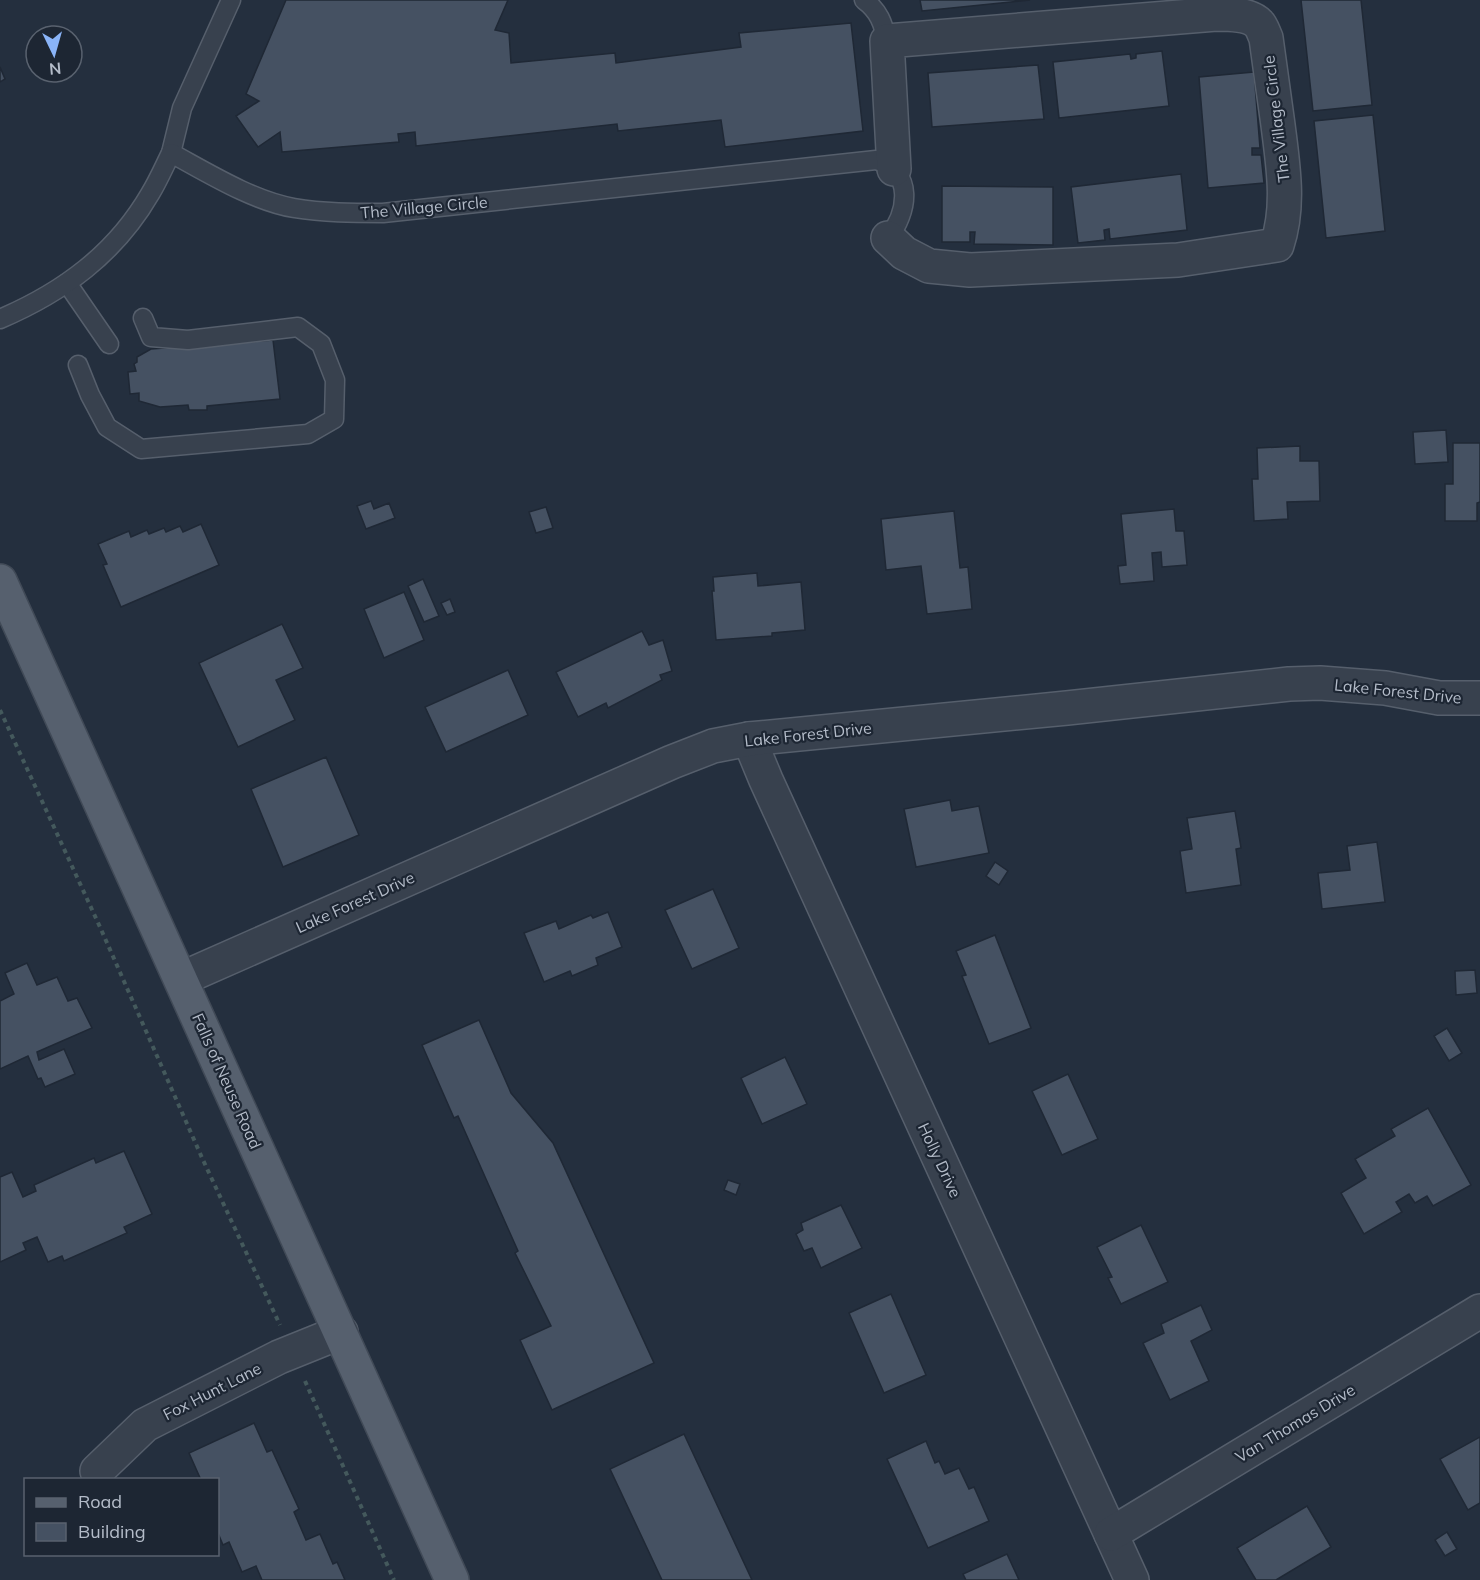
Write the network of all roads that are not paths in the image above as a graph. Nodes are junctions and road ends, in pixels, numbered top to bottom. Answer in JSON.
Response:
{"nodes":[{"id":1,"x":231,"y":0,"type":"edge"},
{"id":2,"x":864,"y":0,"type":"edge"},
{"id":3,"x":887,"y":41,"type":"junction"},
{"id":4,"x":171,"y":153,"type":"junction"},
{"id":5,"x":894,"y":169,"type":"junction"},
{"id":6,"x":888,"y":238,"type":"joint"},
{"id":7,"x":67,"y":283,"type":"junction"},
{"id":8,"x":142,"y":318,"type":"dead end"},
{"id":9,"x":0,"y":319,"type":"edge"},
{"id":10,"x":109,"y":344,"type":"dead end"},
{"id":11,"x":78,"y":365,"type":"dead end"},
{"id":12,"x":0,"y":581,"type":"edge"},
{"id":13,"x":1480,"y":698,"type":"edge"},
{"id":14,"x":749,"y":739,"type":"junction"},
{"id":15,"x":181,"y":979,"type":"junction"},
{"id":16,"x":1480,"y":1311,"type":"edge"},
{"id":17,"x":341,"y":1332,"type":"junction"},
{"id":18,"x":97,"y":1471,"type":"dead end"},
{"id":19,"x":1111,"y":1534,"type":"junction"},
{"id":20,"x":452,"y":1580,"type":"edge"},
{"id":21,"x":1132,"y":1580,"type":"edge"}],
"edges":[{"from":1,"to":4,"type":"lane"},
{"from":2,"to":3,"type":"lane"},
{"from":3,"to":5,"type":"street","name":"The Village Circle"},
{"from":3,"to":6,"type":"street","name":"The Village Circle"},
{"from":4,"to":5,"type":"lane","name":"The Village Circle"},
{"from":4,"to":7,"type":"lane"},
{"from":5,"to":6,"type":"lane","name":"The Village Circle"},
{"from":7,"to":9,"type":"lane"},
{"from":7,"to":10,"type":"lane"},
{"from":8,"to":11,"type":"lane"},
{"from":12,"to":15,"type":"main road","name":"Falls of Neuse Road"},
{"from":13,"to":14,"type":"street","name":"Lake Forest Drive"},
{"from":14,"to":15,"type":"street","name":"Lake Forest Drive"},
{"from":14,"to":19,"type":"street","name":"Holly Drive"},
{"from":15,"to":17,"type":"main road","name":"Falls of Neuse Road"},
{"from":16,"to":19,"type":"street","name":"Van Thomas Drive"},
{"from":17,"to":18,"type":"street","name":"Fox Hunt Lane"},
{"from":17,"to":20,"type":"main road","name":"Falls of Neuse Road"},
{"from":19,"to":21,"type":"street","name":"Holly Drive"}]}
